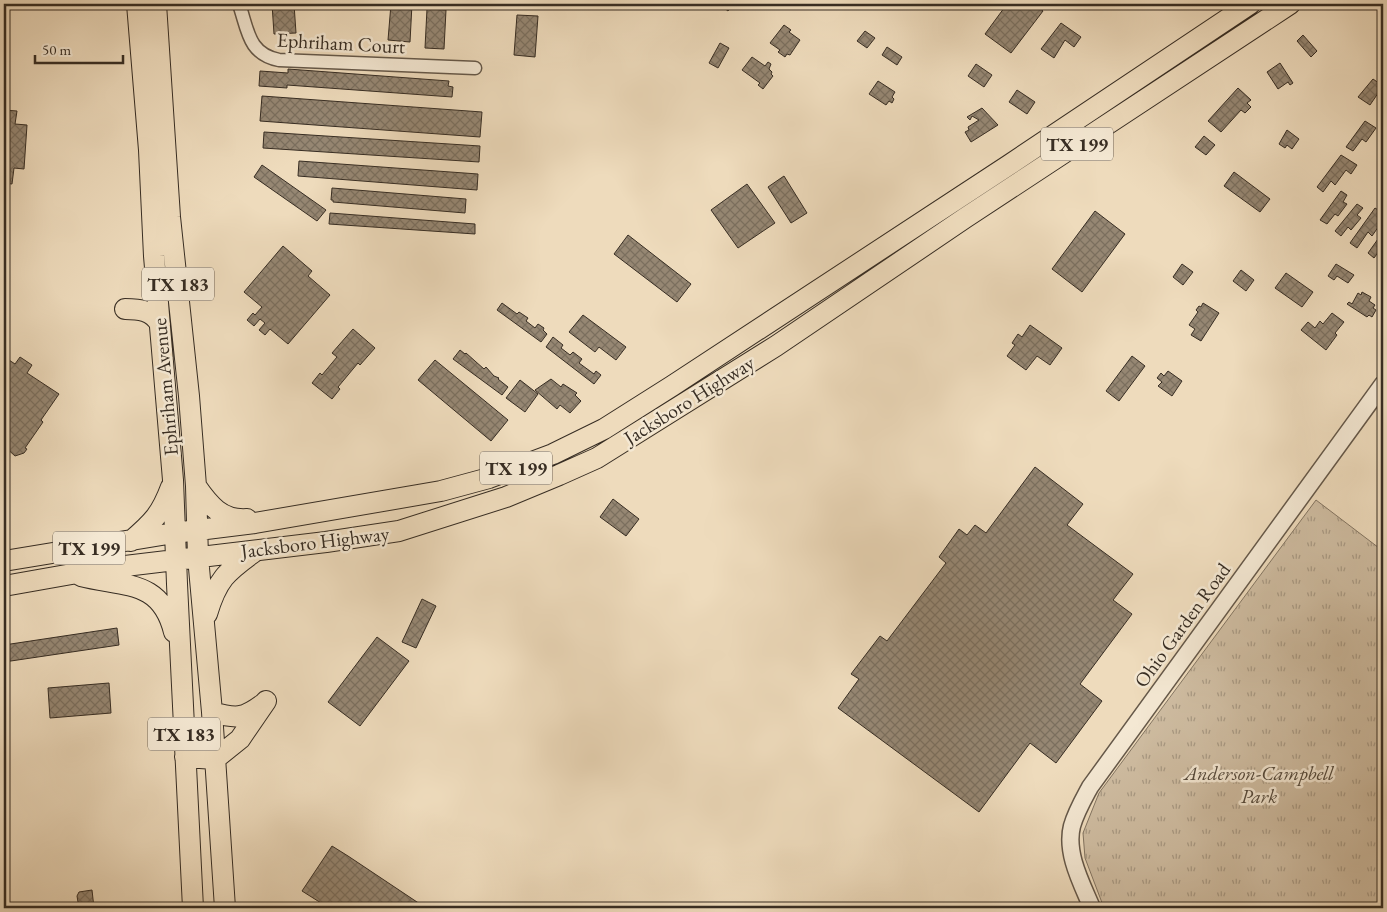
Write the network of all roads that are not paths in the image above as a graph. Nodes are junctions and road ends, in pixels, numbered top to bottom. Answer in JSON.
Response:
{"nodes":[{"id":1,"x":137,"y":4,"type":"edge"},
{"id":2,"x":156,"y":4,"type":"edge"},
{"id":3,"x":239,"y":4,"type":"edge"},
{"id":4,"x":1250,"y":4,"type":"edge"},
{"id":5,"x":1290,"y":4,"type":"edge"},
{"id":6,"x":1205,"y":34,"type":"junction"},
{"id":7,"x":1216,"y":53,"type":"junction"},
{"id":8,"x":475,"y":68,"type":"dead end"},
{"id":9,"x":146,"y":124,"type":"junction"},
{"id":10,"x":175,"y":255,"type":"junction"},
{"id":11,"x":125,"y":309,"type":"dead end"},
{"id":12,"x":778,"y":316,"type":"junction"},
{"id":13,"x":160,"y":324,"type":"junction"},
{"id":14,"x":790,"y":336,"type":"junction"},
{"id":15,"x":1383,"y":384,"type":"edge"},
{"id":16,"x":173,"y":480,"type":"junction"},
{"id":17,"x":196,"y":486,"type":"junction"},
{"id":18,"x":441,"y":491,"type":"junction"},
{"id":19,"x":304,"y":515,"type":"junction"},
{"id":20,"x":444,"y":518,"type":"junction"},
{"id":21,"x":198,"y":530,"type":"junction"},
{"id":22,"x":174,"y":533,"type":"junction"},
{"id":23,"x":131,"y":541,"type":"junction"},
{"id":24,"x":256,"y":550,"type":"junction"},
{"id":25,"x":198,"y":557,"type":"junction"},
{"id":26,"x":175,"y":560,"type":"junction"},
{"id":27,"x":4,"y":561,"type":"edge"},
{"id":28,"x":75,"y":574,"type":"junction"},
{"id":29,"x":4,"y":586,"type":"edge"},
{"id":30,"x":205,"y":621,"type":"junction"},
{"id":31,"x":180,"y":654,"type":"junction"},
{"id":32,"x":212,"y":712,"type":"junction"},
{"id":33,"x":185,"y":757,"type":"junction"},
{"id":34,"x":215,"y":759,"type":"junction"},
{"id":35,"x":193,"y":908,"type":"edge"},
{"id":36,"x":225,"y":908,"type":"edge"},
{"id":37,"x":1092,"y":908,"type":"edge"}],
"edges":[{"from":1,"to":9,"type":"main road","name":"Ephriham Avenue","number":"TX 183"},
{"from":2,"to":10,"type":"main road","name":"Ephriham Avenue","number":"TX 183"},
{"from":3,"to":8,"type":"street","name":"Ephriham Court"},
{"from":4,"to":6,"type":"main road","name":"Jacksboro Highway","number":"TX 199"},
{"from":5,"to":7,"type":"main road","name":"Jacksboro Highway","number":"TX 199"},
{"from":6,"to":7,"type":"main road"},
{"from":6,"to":12,"type":"main road","name":"Jacksboro Highway","number":"TX 199"},
{"from":7,"to":14,"type":"main road","name":"Jacksboro Highway","number":"TX 199"},
{"from":9,"to":10,"type":"main road"},
{"from":9,"to":13,"type":"main road","name":"Ephriham Avenue","number":"TX 183"},
{"from":10,"to":17,"type":"main road","name":"Ephriham Avenue","number":"TX 183"},
{"from":11,"to":13,"type":"main road"},
{"from":12,"to":14,"type":"main road"},
{"from":12,"to":18,"type":"main road","name":"Jacksboro Highway","number":"TX 199"},
{"from":13,"to":16,"type":"main road","name":"Ephriham Avenue","number":"TX 183"},
{"from":14,"to":20,"type":"main road","name":"Jacksboro Highway","number":"TX 199"},
{"from":15,"to":37,"type":"street","name":"Ohio Garden Road"},
{"from":16,"to":22,"type":"main road","name":"Ephriham Avenue","number":"TX 183"},
{"from":16,"to":23,"type":"main road"},
{"from":17,"to":19,"type":"main road"},
{"from":17,"to":21,"type":"main road","name":"Ephriham Avenue","number":"TX 183"},
{"from":18,"to":19,"type":"main road","name":"Jacksboro Highway","number":"TX 199"},
{"from":18,"to":20,"type":"main road"},
{"from":19,"to":21,"type":"main road","name":"Jacksboro Highway","number":"TX 199"},
{"from":20,"to":24,"type":"main road","name":"Jacksboro Highway","number":"TX 199"},
{"from":21,"to":22,"type":"main road","name":"Jacksboro Highway","number":"TX 199"},
{"from":21,"to":25,"type":"main road","name":"Ephriham Avenue","number":"TX 183"},
{"from":22,"to":23,"type":"main road","name":"Jacksboro Highway","number":"TX 199"},
{"from":22,"to":26,"type":"main road","name":"Ephriham Avenue","number":"TX 183"},
{"from":23,"to":27,"type":"main road","name":"Jacksboro Highway","number":"TX 199"},
{"from":24,"to":25,"type":"main road","name":"Jacksboro Highway","number":"TX 199"},
{"from":24,"to":30,"type":"main road"},
{"from":25,"to":26,"type":"main road","name":"Jacksboro Highway","number":"TX 199"},
{"from":25,"to":30,"type":"main road","number":"TX 183"},
{"from":26,"to":28,"type":"main road","name":"Jacksboro Highway","number":"TX 199"},
{"from":26,"to":31,"type":"main road","number":"TX 183"},
{"from":28,"to":29,"type":"main road","name":"Jacksboro Highway","number":"TX 199"},
{"from":28,"to":31,"type":"main road"},
{"from":30,"to":32,"type":"main road","number":"TX 183"},
{"from":31,"to":33,"type":"main road","number":"TX 183"},
{"from":32,"to":34,"type":"main road","number":"TX 183"},
{"from":32,"to":34,"type":"main road"},
{"from":33,"to":34,"type":"main road"},
{"from":33,"to":35,"type":"main road","number":"TX 183"},
{"from":34,"to":36,"type":"main road","number":"TX 183"}]}
